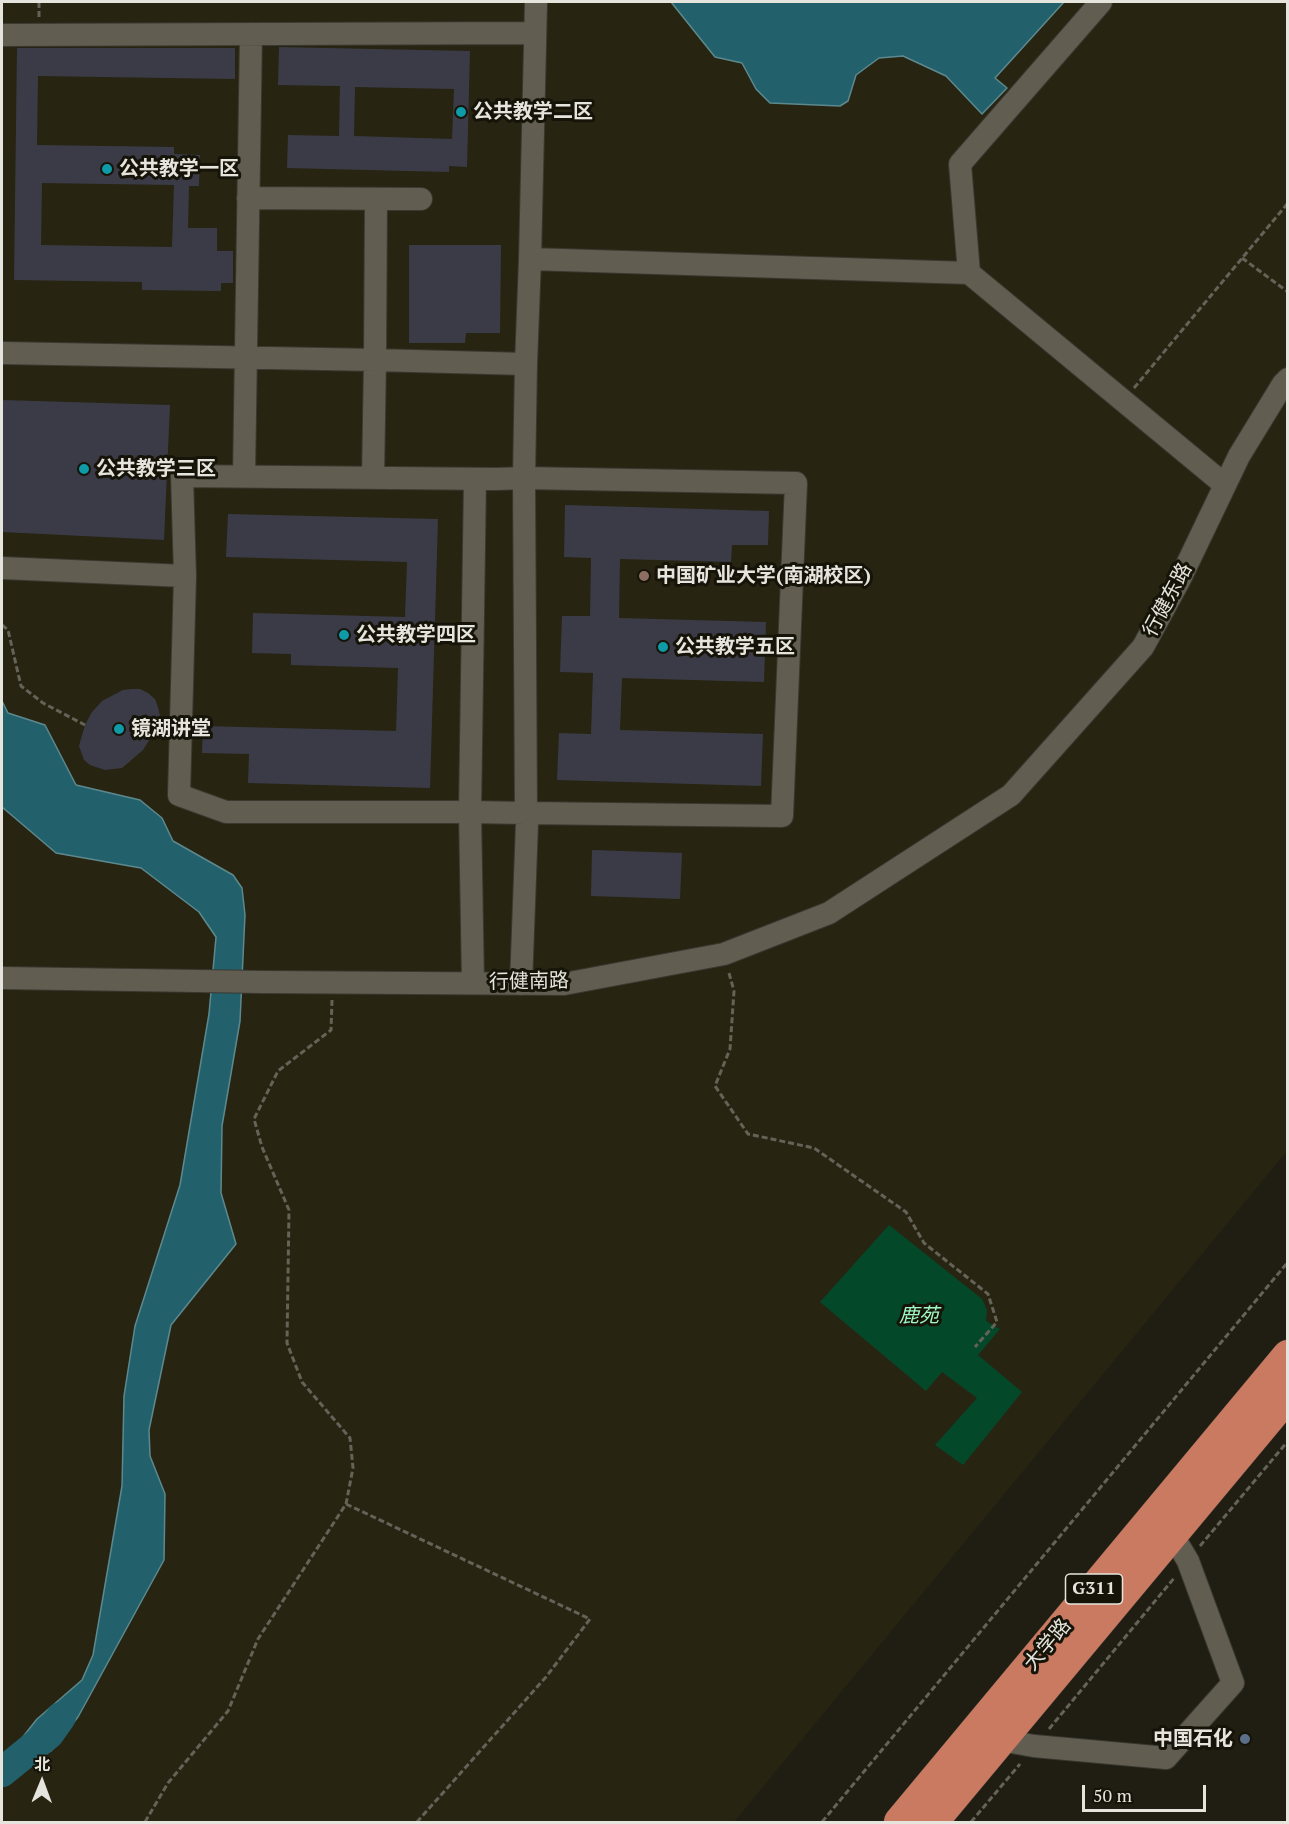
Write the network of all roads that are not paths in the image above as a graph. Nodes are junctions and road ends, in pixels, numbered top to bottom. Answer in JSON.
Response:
{"nodes":[{"id":1,"x":536,"y":2,"type":"edge"},
{"id":2,"x":1101,"y":2,"type":"edge"},
{"id":3,"x":535,"y":33,"type":"junction"},
{"id":4,"x":251,"y":34,"type":"junction"},
{"id":5,"x":2,"y":35,"type":"edge"},
{"id":6,"x":248,"y":198,"type":"junction"},
{"id":7,"x":376,"y":199,"type":"junction"},
{"id":8,"x":421,"y":199,"type":"dead end"},
{"id":9,"x":530,"y":259,"type":"junction"},
{"id":10,"x":969,"y":273,"type":"junction"},
{"id":11,"x":2,"y":353,"type":"edge"},
{"id":12,"x":246,"y":358,"type":"junction"},
{"id":13,"x":375,"y":360,"type":"junction"},
{"id":14,"x":526,"y":364,"type":"junction"},
{"id":15,"x":1287,"y":379,"type":"edge"},
{"id":16,"x":244,"y":476,"type":"junction"},
{"id":17,"x":373,"y":478,"type":"junction"},
{"id":18,"x":524,"y":478,"type":"junction"},
{"id":19,"x":475,"y":479,"type":"junction"},
{"id":20,"x":1225,"y":485,"type":"junction"},
{"id":21,"x":2,"y":568,"type":"edge"},
{"id":22,"x":185,"y":576,"type":"junction"},
{"id":23,"x":1011,"y":795,"type":"joint"},
{"id":24,"x":470,"y":812,"type":"junction"},
{"id":25,"x":526,"y":813,"type":"junction"},
{"id":26,"x":2,"y":978,"type":"edge"},
{"id":27,"x":473,"y":983,"type":"junction"},
{"id":28,"x":521,"y":984,"type":"junction"},
{"id":29,"x":1287,"y":1356,"type":"edge"},
{"id":30,"x":1287,"y":1395,"type":"edge"},
{"id":31,"x":1172,"y":1534,"type":"junction"},
{"id":32,"x":1000,"y":1740,"type":"junction"},
{"id":33,"x":900,"y":1822,"type":"edge"},
{"id":34,"x":932,"y":1822,"type":"edge"}],
"edges":[{"from":1,"to":3,"type":"street"},
{"from":2,"to":10,"type":"street"},
{"from":3,"to":4,"type":"street"},
{"from":3,"to":9,"type":"street"},
{"from":4,"to":5,"type":"street"},
{"from":4,"to":6,"type":"street"},
{"from":6,"to":7,"type":"street"},
{"from":6,"to":12,"type":"street"},
{"from":7,"to":8,"type":"street"},
{"from":7,"to":13,"type":"street"},
{"from":9,"to":10,"type":"street"},
{"from":9,"to":14,"type":"street"},
{"from":10,"to":20,"type":"street"},
{"from":11,"to":12,"type":"street"},
{"from":12,"to":13,"type":"street"},
{"from":12,"to":16,"type":"street"},
{"from":13,"to":14,"type":"street"},
{"from":13,"to":17,"type":"street"},
{"from":14,"to":18,"type":"street"},
{"from":15,"to":20,"type":"street","name":"行健东路"},
{"from":16,"to":17,"type":"street"},
{"from":16,"to":22,"type":"street"},
{"from":17,"to":19,"type":"street"},
{"from":18,"to":19,"type":"street"},
{"from":18,"to":25,"type":"street"},
{"from":18,"to":25,"type":"street"},
{"from":19,"to":24,"type":"street"},
{"from":20,"to":23,"type":"street","name":"行健东路"},
{"from":21,"to":22,"type":"street"},
{"from":22,"to":24,"type":"street"},
{"from":23,"to":28,"type":"street","name":"行健南路"},
{"from":24,"to":25,"type":"street"},
{"from":24,"to":27,"type":"street"},
{"from":25,"to":28,"type":"street"},
{"from":26,"to":27,"type":"street","name":"行健南路"},
{"from":27,"to":28,"type":"street","name":"行健南路"},
{"from":29,"to":33,"type":"highway","name":"大学路","number":"G311"},
{"from":30,"to":31,"type":"highway","name":"大学路","number":"G311"},
{"from":31,"to":32,"type":"highway","name":"大学路","number":"G311"},
{"from":31,"to":32,"type":"street"},
{"from":32,"to":34,"type":"highway","name":"大学路","number":"G311"}]}
